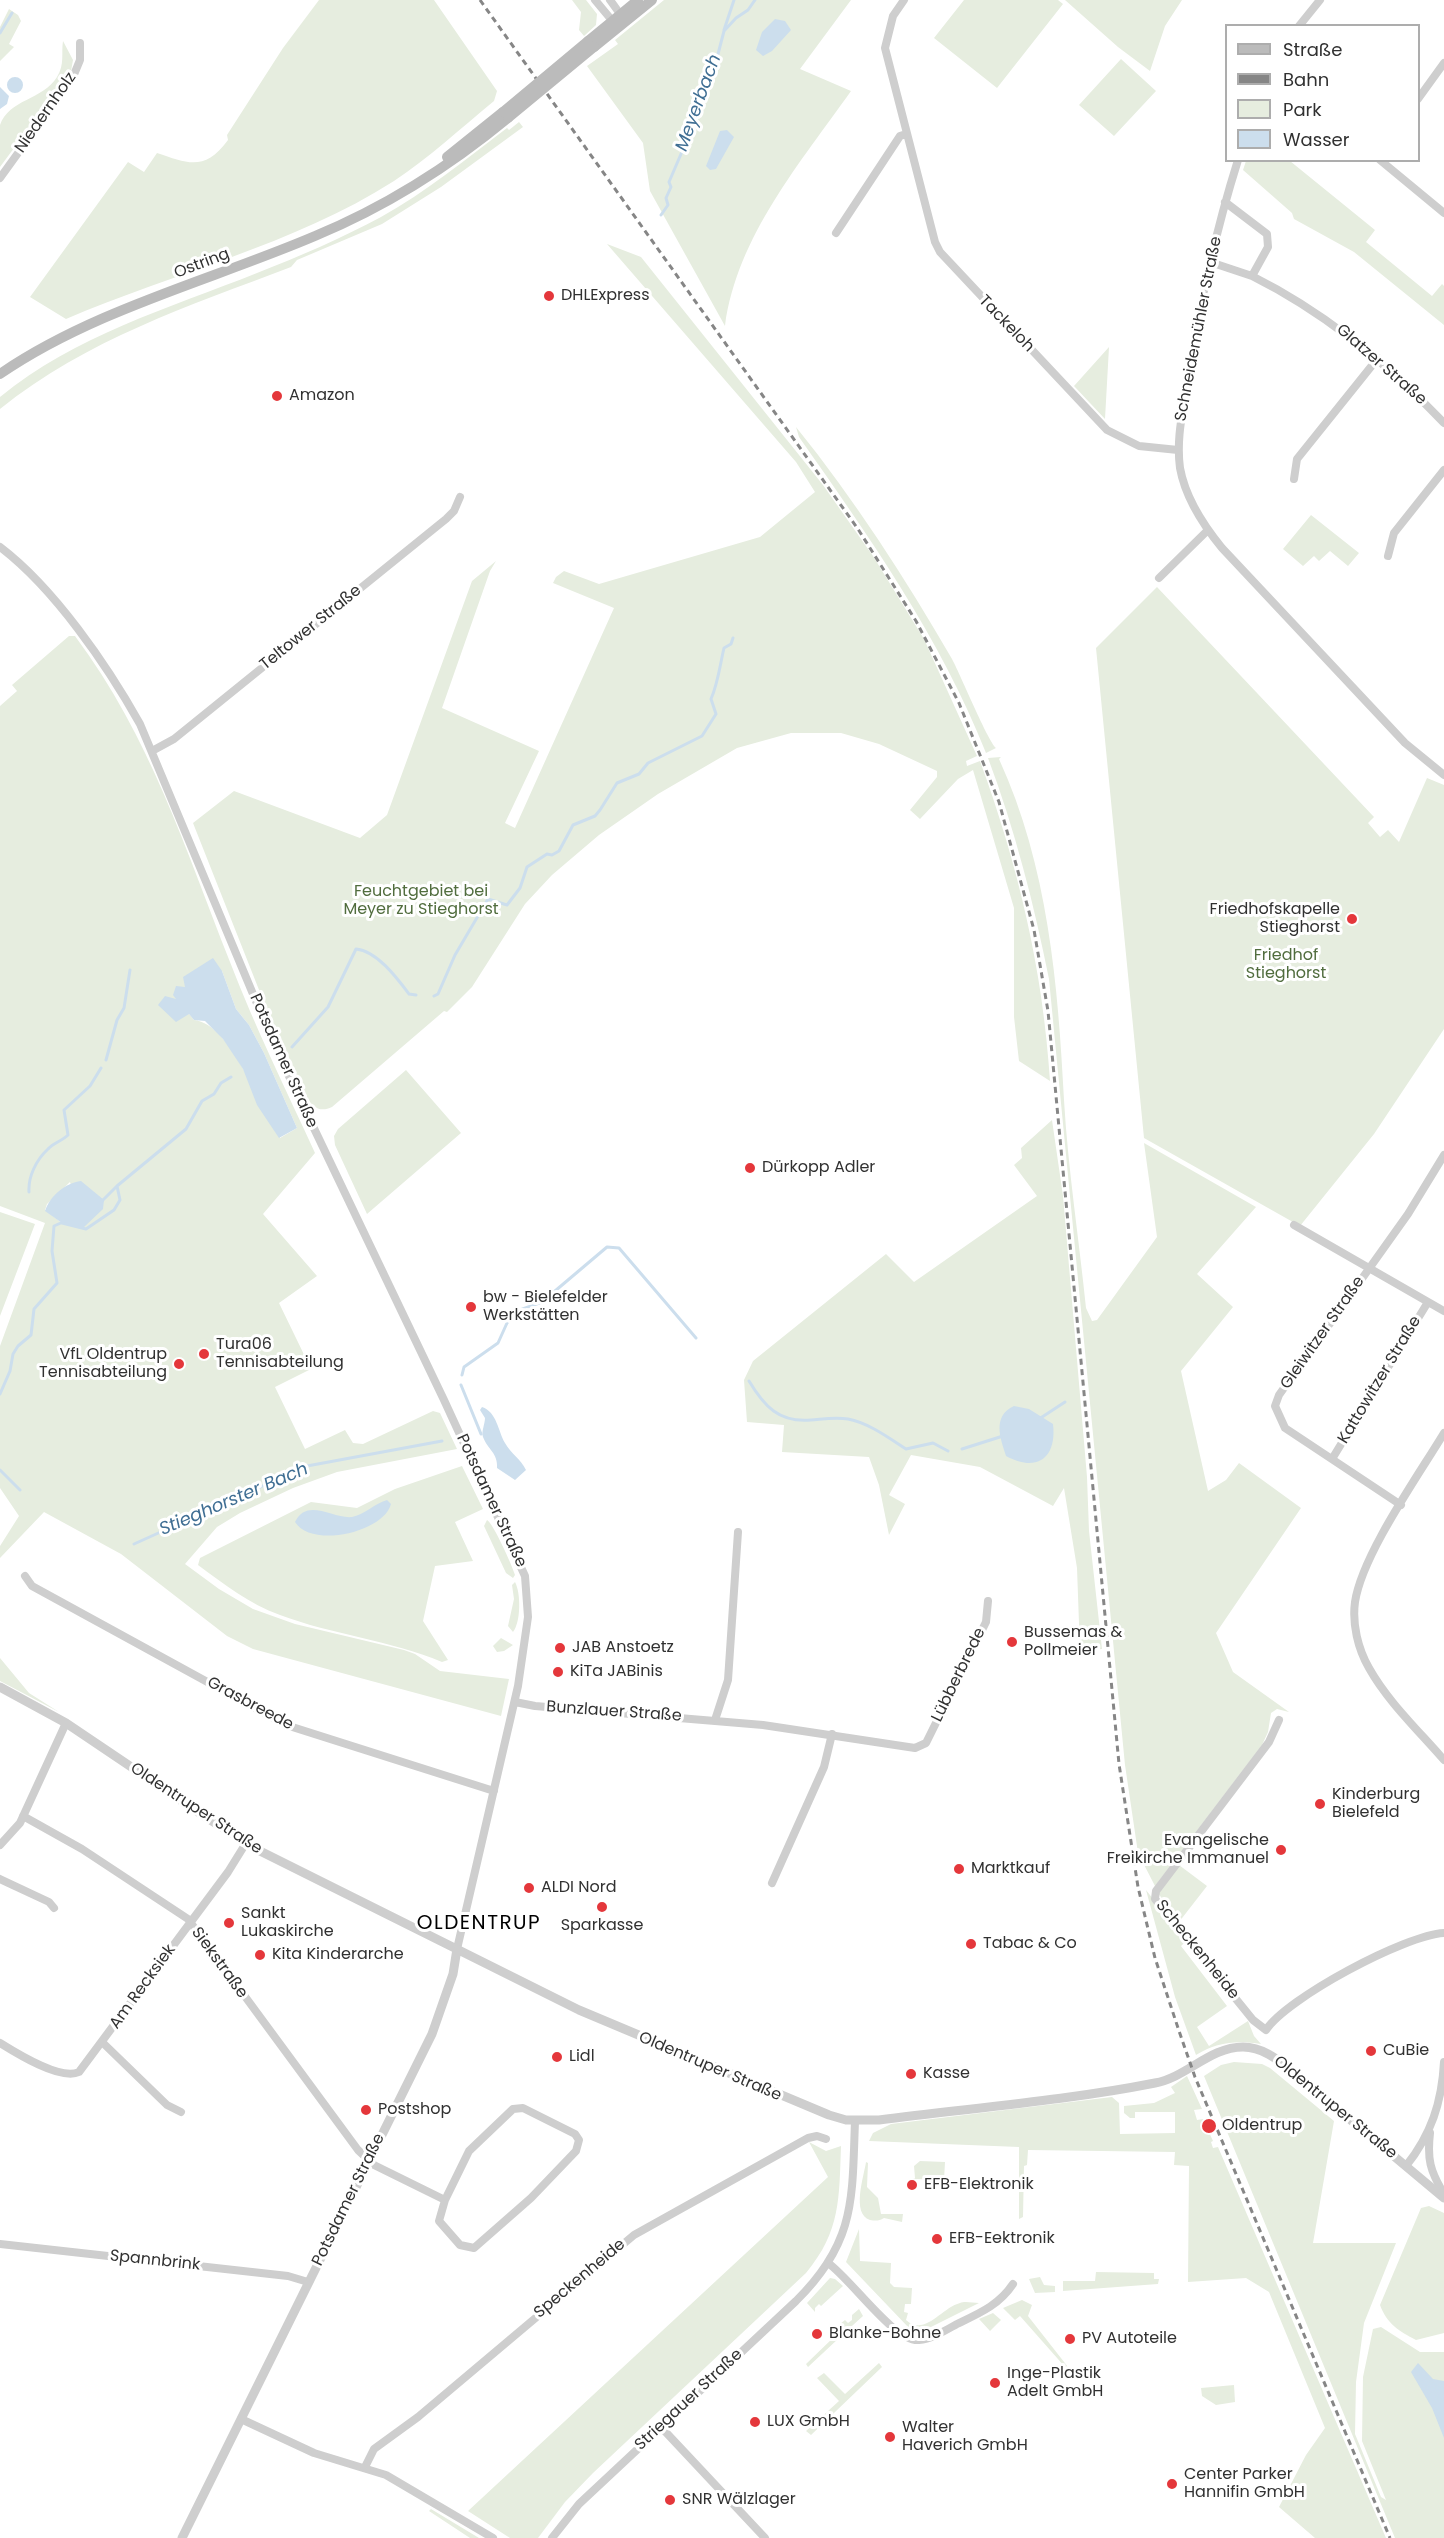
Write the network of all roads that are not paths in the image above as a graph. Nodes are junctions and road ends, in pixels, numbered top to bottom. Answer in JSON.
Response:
{"nodes":[{"id":1,"x":595,"y":0,"type":"edge"},
{"id":2,"x":610,"y":0,"type":"edge"},
{"id":3,"x":638,"y":0,"type":"edge"},
{"id":4,"x":652,"y":0,"type":"edge"},
{"id":5,"x":904,"y":0,"type":"edge"},
{"id":6,"x":1320,"y":0,"type":"edge"},
{"id":7,"x":619,"y":22,"type":"junction"},
{"id":8,"x":1301,"y":24,"type":"edge"},
{"id":9,"x":80,"y":44,"type":"dead end"},
{"id":10,"x":1444,"y":63,"type":"edge"},
{"id":11,"x":1420,"y":98,"type":"edge"},
{"id":12,"x":906,"y":134,"type":"junction"},
{"id":13,"x":1237,"y":162,"type":"edge"},
{"id":14,"x":1382,"y":162,"type":"edge"},
{"id":15,"x":0,"y":178,"type":"edge"},
{"id":16,"x":1225,"y":202,"type":"junction"},
{"id":17,"x":1444,"y":213,"type":"edge"},
{"id":18,"x":836,"y":233,"type":"dead end"},
{"id":19,"x":1210,"y":262,"type":"junction"},
{"id":20,"x":1252,"y":276,"type":"junction"},
{"id":21,"x":1378,"y":358,"type":"junction"},
{"id":22,"x":0,"y":374,"type":"edge"},
{"id":23,"x":1444,"y":423,"type":"edge"},
{"id":24,"x":1178,"y":450,"type":"junction"},
{"id":25,"x":1444,"y":470,"type":"edge"},
{"id":26,"x":1294,"y":479,"type":"dead end"},
{"id":27,"x":460,"y":497,"type":"dead end"},
{"id":28,"x":1208,"y":530,"type":"junction"},
{"id":29,"x":0,"y":547,"type":"edge"},
{"id":30,"x":1388,"y":556,"type":"dead end"},
{"id":31,"x":1159,"y":578,"type":"dead end"},
{"id":32,"x":152,"y":751,"type":"junction"},
{"id":33,"x":1444,"y":774,"type":"edge"},
{"id":34,"x":1444,"y":1155,"type":"edge"},
{"id":35,"x":1294,"y":1225,"type":"dead end"},
{"id":36,"x":1368,"y":1268,"type":"junction"},
{"id":37,"x":1428,"y":1302,"type":"junction"},
{"id":38,"x":1444,"y":1311,"type":"edge"},
{"id":39,"x":1444,"y":1433,"type":"edge"},
{"id":40,"x":1332,"y":1459,"type":"junction"},
{"id":41,"x":1401,"y":1505,"type":"junction"},
{"id":42,"x":738,"y":1532,"type":"dead end"},
{"id":43,"x":25,"y":1576,"type":"dead end"},
{"id":44,"x":988,"y":1601,"type":"dead end"},
{"id":45,"x":0,"y":1687,"type":"edge"},
{"id":46,"x":515,"y":1702,"type":"junction"},
{"id":47,"x":715,"y":1720,"type":"junction"},
{"id":48,"x":1279,"y":1720,"type":"dead end"},
{"id":49,"x":66,"y":1723,"type":"junction"},
{"id":50,"x":832,"y":1734,"type":"junction"},
{"id":51,"x":922,"y":1746,"type":"joint"},
{"id":52,"x":1444,"y":1760,"type":"edge"},
{"id":53,"x":494,"y":1791,"type":"junction"},
{"id":54,"x":23,"y":1816,"type":"junction"},
{"id":55,"x":246,"y":1843,"type":"junction"},
{"id":56,"x":0,"y":1845,"type":"edge"},
{"id":57,"x":0,"y":1879,"type":"edge"},
{"id":58,"x":772,"y":1882,"type":"dead end"},
{"id":59,"x":54,"y":1908,"type":"dead end"},
{"id":60,"x":190,"y":1923,"type":"junction"},
{"id":61,"x":1444,"y":1933,"type":"edge"},
{"id":62,"x":457,"y":1949,"type":"junction"},
{"id":63,"x":102,"y":2042,"type":"junction"},
{"id":64,"x":0,"y":2043,"type":"edge"},
{"id":65,"x":1444,"y":2062,"type":"edge"},
{"id":66,"x":181,"y":2112,"type":"dead end"},
{"id":67,"x":855,"y":2121,"type":"junction"},
{"id":68,"x":1431,"y":2127,"type":"junction"},
{"id":69,"x":826,"y":2139,"type":"dead end"},
{"id":70,"x":369,"y":2161,"type":"junction"},
{"id":71,"x":1406,"y":2166,"type":"junction"},
{"id":72,"x":1444,"y":2196,"type":"edge"},
{"id":73,"x":445,"y":2200,"type":"junction"},
{"id":74,"x":0,"y":2244,"type":"edge"},
{"id":75,"x":828,"y":2263,"type":"junction"},
{"id":76,"x":308,"y":2282,"type":"junction"},
{"id":77,"x":1013,"y":2284,"type":"dead end"},
{"id":78,"x":241,"y":2419,"type":"junction"},
{"id":79,"x":660,"y":2426,"type":"junction"},
{"id":80,"x":365,"y":2467,"type":"junction"},
{"id":81,"x":182,"y":2538,"type":"edge"},
{"id":82,"x":493,"y":2538,"type":"edge"},
{"id":83,"x":552,"y":2538,"type":"edge"},
{"id":84,"x":765,"y":2538,"type":"edge"}],
"edges":[{"from":1,"to":7,"type":"street"},
{"from":2,"to":7,"type":"street"},
{"from":3,"to":7,"type":"main road","name":"Ostring"},
{"from":4,"to":7,"type":"main road","name":"Ostring"},
{"from":5,"to":12,"type":"street","name":"Tackeloh"},
{"from":6,"to":8,"type":"street"},
{"from":7,"to":22,"type":"main road","name":"Ostring","bridge":true},
{"from":9,"to":15,"type":"street","name":"Niedernholz"},
{"from":10,"to":11,"type":"street"},
{"from":12,"to":18,"type":"street"},
{"from":12,"to":24,"type":"street","name":"Tackeloh"},
{"from":13,"to":16,"type":"street","name":"Schneidemühler Straße"},
{"from":14,"to":17,"type":"street"},
{"from":16,"to":19,"type":"street","name":"Schneidemühler Straße"},
{"from":16,"to":20,"type":"street"},
{"from":19,"to":20,"type":"street","name":"Glatzer Straße"},
{"from":19,"to":24,"type":"street","name":"Schneidemühler Straße"},
{"from":20,"to":21,"type":"street","name":"Glatzer Straße"},
{"from":21,"to":23,"type":"street","name":"Glatzer Straße"},
{"from":21,"to":26,"type":"street"},
{"from":24,"to":28,"type":"street","name":"Schneidemühler Straße"},
{"from":25,"to":30,"type":"street"},
{"from":27,"to":32,"type":"street","name":"Teltower Straße"},
{"from":28,"to":31,"type":"street"},
{"from":28,"to":33,"type":"street","name":"Schneidemühler Straße"},
{"from":29,"to":32,"type":"street","name":"Potsdamer Straße"},
{"from":32,"to":46,"type":"street","name":"Potsdamer Straße"},
{"from":34,"to":36,"type":"street","name":"Gleiwitzer Straße"},
{"from":35,"to":36,"type":"street"},
{"from":36,"to":37,"type":"street"},
{"from":36,"to":40,"type":"street","name":"Gleiwitzer Straße"},
{"from":37,"to":38,"type":"street"},
{"from":37,"to":40,"type":"street","name":"Kattowitzer Straße"},
{"from":39,"to":41,"type":"street"},
{"from":40,"to":41,"type":"street","name":"Gleiwitzer Straße"},
{"from":41,"to":52,"type":"street"},
{"from":42,"to":47,"type":"street"},
{"from":43,"to":53,"type":"street","name":"Grasbreede"},
{"from":44,"to":51,"type":"street","name":"Lübberbrede"},
{"from":45,"to":49,"type":"street","name":"Oldentruper Straße"},
{"from":46,"to":47,"type":"street","name":"Bunzlauer Straße"},
{"from":46,"to":53,"type":"street","name":"Potsdamer Straße"},
{"from":47,"to":50,"type":"street","name":"Bunzlauer Straße"},
{"from":48,"to":61,"type":"street","name":"Scheckenheide"},
{"from":49,"to":54,"type":"street"},
{"from":49,"to":55,"type":"street","name":"Oldentruper Straße"},
{"from":50,"to":51,"type":"street","name":"Bunzlauer Straße"},
{"from":50,"to":58,"type":"street"},
{"from":53,"to":62,"type":"street","name":"Potsdamer Straße"},
{"from":54,"to":56,"type":"street"},
{"from":54,"to":60,"type":"street","name":"Siekstraße"},
{"from":55,"to":60,"type":"street","name":"Am Recksiek"},
{"from":55,"to":62,"type":"street","name":"Oldentruper Straße"},
{"from":57,"to":59,"type":"street"},
{"from":60,"to":63,"type":"street","name":"Am Recksiek"},
{"from":60,"to":70,"type":"street","name":"Siekstraße"},
{"from":62,"to":67,"type":"street","name":"Oldentruper Straße"},
{"from":62,"to":70,"type":"street","name":"Potsdamer Straße"},
{"from":63,"to":64,"type":"street","name":"Am Recksiek"},
{"from":63,"to":66,"type":"street","name":"Am Recksiek"},
{"from":65,"to":68,"type":"street"},
{"from":67,"to":71,"type":"street","name":"Oldentruper Straße"},
{"from":67,"to":75,"type":"street","name":"Striegauer Straße"},
{"from":68,"to":71,"type":"street"},
{"from":68,"to":72,"type":"street"},
{"from":69,"to":80,"type":"street","name":"Speckenheide"},
{"from":70,"to":73,"type":"street"},
{"from":70,"to":76,"type":"street","name":"Potsdamer Straße"},
{"from":71,"to":72,"type":"street","name":"Oldentruper Straße"},
{"from":73,"to":73,"type":"street"},
{"from":74,"to":76,"type":"street","name":"Spannbrink"},
{"from":75,"to":77,"type":"street"},
{"from":75,"to":79,"type":"street","name":"Striegauer Straße"},
{"from":76,"to":78,"type":"street","name":"Potsdamer Straße"},
{"from":78,"to":80,"type":"street"},
{"from":78,"to":81,"type":"street","name":"Potsdamer Straße"},
{"from":79,"to":83,"type":"street","name":"Striegauer Straße"},
{"from":79,"to":84,"type":"street"},
{"from":80,"to":82,"type":"street"}]}
